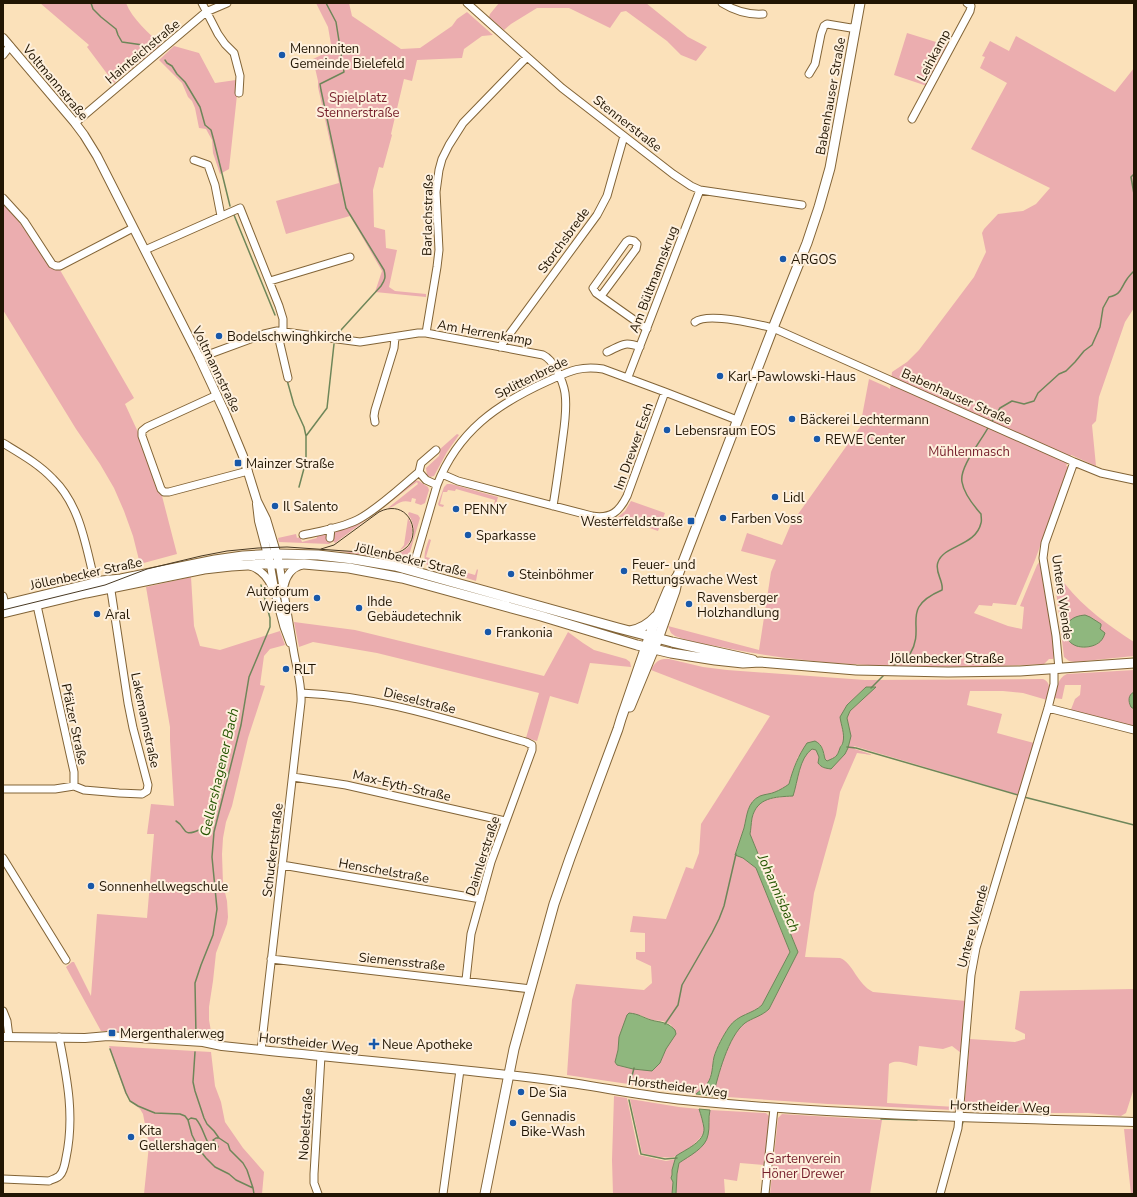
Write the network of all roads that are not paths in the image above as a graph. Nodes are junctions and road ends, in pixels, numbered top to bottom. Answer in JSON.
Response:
{"nodes":[{"id":1,"x":202,"y":3,"type":"edge"},
{"id":2,"x":227,"y":3,"type":"edge"},
{"id":3,"x":467,"y":3,"type":"edge"},
{"id":4,"x":722,"y":3,"type":"edge"},
{"id":5,"x":860,"y":3,"type":"edge"},
{"id":6,"x":967,"y":3,"type":"edge"},
{"id":7,"x":206,"y":12,"type":"junction"},
{"id":8,"x":763,"y":14,"type":"dead end"},
{"id":9,"x":855,"y":27,"type":"junction"},
{"id":10,"x":3,"y":38,"type":"edge"},
{"id":11,"x":10,"y":46,"type":"junction"},
{"id":12,"x":3,"y":54,"type":"edge"},
{"id":13,"x":527,"y":57,"type":"junction"},
{"id":14,"x":809,"y":74,"type":"dead end"},
{"id":15,"x":239,"y":93,"type":"dead end"},
{"id":16,"x":912,"y":119,"type":"dead end"},
{"id":17,"x":75,"y":123,"type":"junction"},
{"id":18,"x":624,"y":136,"type":"junction"},
{"id":19,"x":194,"y":160,"type":"dead end"},
{"id":20,"x":700,"y":190,"type":"junction"},
{"id":21,"x":3,"y":198,"type":"edge"},
{"id":22,"x":802,"y":205,"type":"dead end"},
{"id":23,"x":221,"y":216,"type":"junction"},
{"id":24,"x":133,"y":228,"type":"junction"},
{"id":25,"x":145,"y":250,"type":"junction"},
{"id":26,"x":350,"y":257,"type":"dead end"},
{"id":27,"x":270,"y":281,"type":"junction"},
{"id":28,"x":601,"y":296,"type":"junction"},
{"id":29,"x":695,"y":322,"type":"dead end"},
{"id":30,"x":772,"y":328,"type":"junction"},
{"id":31,"x":647,"y":329,"type":"junction"},
{"id":32,"x":280,"y":332,"type":"junction"},
{"id":33,"x":426,"y":333,"type":"junction"},
{"id":34,"x":395,"y":337,"type":"junction"},
{"id":35,"x":500,"y":347,"type":"junction"},
{"id":36,"x":640,"y":347,"type":"junction"},
{"id":37,"x":608,"y":352,"type":"dead end"},
{"id":38,"x":199,"y":358,"type":"junction"},
{"id":39,"x":559,"y":376,"type":"junction"},
{"id":40,"x":288,"y":378,"type":"dead end"},
{"id":41,"x":628,"y":378,"type":"junction"},
{"id":42,"x":665,"y":392,"type":"junction"},
{"id":43,"x":217,"y":395,"type":"junction"},
{"id":44,"x":737,"y":420,"type":"junction"},
{"id":45,"x":375,"y":422,"type":"dead end"},
{"id":46,"x":3,"y":443,"type":"edge"},
{"id":47,"x":436,"y":450,"type":"dead end"},
{"id":48,"x":1074,"y":462,"type":"junction"},
{"id":49,"x":248,"y":471,"type":"junction"},
{"id":50,"x":418,"y":472,"type":"junction"},
{"id":51,"x":442,"y":474,"type":"junction"},
{"id":52,"x":1134,"y":480,"type":"edge"},
{"id":53,"x":437,"y":485,"type":"junction"},
{"id":54,"x":552,"y":506,"type":"junction"},
{"id":55,"x":331,"y":528,"type":"junction"},
{"id":56,"x":303,"y":535,"type":"dead end"},
{"id":57,"x":330,"y":538,"type":"dead end"},
{"id":58,"x":273,"y":559,"type":"junction"},
{"id":59,"x":304,"y":564,"type":"junction"},
{"id":60,"x":242,"y":565,"type":"junction"},
{"id":61,"x":412,"y":571,"type":"junction"},
{"id":62,"x":678,"y":574,"type":"junction"},
{"id":63,"x":410,"y":580,"type":"junction"},
{"id":64,"x":110,"y":584,"type":"junction"},
{"id":65,"x":96,"y":587,"type":"junction"},
{"id":66,"x":283,"y":588,"type":"junction"},
{"id":67,"x":276,"y":597,"type":"junction"},
{"id":68,"x":36,"y":601,"type":"junction"},
{"id":69,"x":4,"y":606,"type":"edge"},
{"id":70,"x":659,"y":613,"type":"junction"},
{"id":71,"x":629,"y":631,"type":"junction"},
{"id":72,"x":654,"y":637,"type":"junction"},
{"id":73,"x":626,"y":642,"type":"junction"},
{"id":74,"x":650,"y":648,"type":"junction"},
{"id":75,"x":294,"y":654,"type":"junction"},
{"id":76,"x":760,"y":662,"type":"junction"},
{"id":77,"x":1134,"y":663,"type":"edge"},
{"id":78,"x":638,"y":666,"type":"junction"},
{"id":79,"x":1057,"y":669,"type":"junction"},
{"id":80,"x":301,"y":693,"type":"junction"},
{"id":81,"x":1048,"y":708,"type":"junction"},
{"id":82,"x":618,"y":730,"type":"junction"},
{"id":83,"x":1134,"y":730,"type":"edge"},
{"id":84,"x":530,"y":744,"type":"joint"},
{"id":85,"x":293,"y":777,"type":"junction"},
{"id":86,"x":74,"y":786,"type":"junction"},
{"id":87,"x":3,"y":789,"type":"edge"},
{"id":88,"x":506,"y":821,"type":"junction"},
{"id":89,"x":3,"y":858,"type":"edge"},
{"id":90,"x":282,"y":865,"type":"junction"},
{"id":91,"x":481,"y":899,"type":"junction"},
{"id":92,"x":271,"y":959,"type":"junction"},
{"id":93,"x":66,"y":960,"type":"dead end"},
{"id":94,"x":466,"y":980,"type":"junction"},
{"id":95,"x":531,"y":989,"type":"junction"},
{"id":96,"x":3,"y":1011,"type":"edge"},
{"id":97,"x":6,"y":1037,"type":"edge"},
{"id":98,"x":59,"y":1037,"type":"junction"},
{"id":99,"x":261,"y":1050,"type":"junction"},
{"id":100,"x":321,"y":1056,"type":"junction"},
{"id":101,"x":460,"y":1070,"type":"junction"},
{"id":102,"x":508,"y":1075,"type":"junction"},
{"id":103,"x":774,"y":1108,"type":"junction"},
{"id":104,"x":959,"y":1117,"type":"junction"},
{"id":105,"x":1134,"y":1122,"type":"edge"},
{"id":106,"x":3,"y":1179,"type":"edge"},
{"id":107,"x":318,"y":1194,"type":"edge"},
{"id":108,"x":442,"y":1194,"type":"edge"},
{"id":109,"x":485,"y":1194,"type":"edge"},
{"id":110,"x":765,"y":1194,"type":"edge"},
{"id":111,"x":940,"y":1194,"type":"edge"}],
"edges":[{"from":1,"to":7,"type":"street"},
{"from":2,"to":7,"type":"street","name":"Hainteichstraße"},
{"from":3,"to":13,"type":"street","name":"Stennerstraße"},
{"from":4,"to":8,"type":"street"},
{"from":5,"to":9,"type":"main road","name":"Babenhauser Straße"},
{"from":6,"to":16,"type":"street","name":"Leihkamp"},
{"from":7,"to":15,"type":"street"},
{"from":7,"to":17,"type":"street","name":"Hainteichstraße"},
{"from":9,"to":14,"type":"street"},
{"from":9,"to":30,"type":"main road","name":"Babenhauser Straße"},
{"from":10,"to":11,"type":"street","name":"Voltmannstraße"},
{"from":11,"to":12,"type":"street"},
{"from":11,"to":17,"type":"street","name":"Voltmannstraße"},
{"from":13,"to":18,"type":"street","name":"Stennerstraße"},
{"from":13,"to":33,"type":"street","name":"Barlachstraße"},
{"from":17,"to":24,"type":"street","name":"Voltmannstraße"},
{"from":18,"to":20,"type":"street","name":"Stennerstraße"},
{"from":18,"to":35,"type":"street","name":"Storchsbrede"},
{"from":19,"to":23,"type":"street"},
{"from":20,"to":22,"type":"street","name":"Stennerstraße"},
{"from":20,"to":31,"type":"street","name":"Am Bültmannskrug"},
{"from":21,"to":24,"type":"street"},
{"from":23,"to":25,"type":"street"},
{"from":23,"to":27,"type":"street"},
{"from":24,"to":25,"type":"street","name":"Voltmannstraße"},
{"from":25,"to":38,"type":"street","name":"Voltmannstraße"},
{"from":26,"to":27,"type":"street"},
{"from":27,"to":32,"type":"street"},
{"from":28,"to":28,"type":"street"},
{"from":28,"to":31,"type":"street"},
{"from":29,"to":30,"type":"street","name":"Babenhauser Straße"},
{"from":30,"to":44,"type":"main road"},
{"from":30,"to":48,"type":"street","name":"Babenhauser Straße"},
{"from":31,"to":36,"type":"street","name":"Am Bültmannskrug"},
{"from":32,"to":34,"type":"street","name":"Am Herrenkamp"},
{"from":32,"to":38,"type":"street","name":"Am Herrenkamp"},
{"from":32,"to":40,"type":"street"},
{"from":33,"to":34,"type":"street","name":"Am Herrenkamp"},
{"from":33,"to":35,"type":"street","name":"Am Herrenkamp"},
{"from":34,"to":45,"type":"street"},
{"from":35,"to":39,"type":"street","name":"Am Herrenkamp"},
{"from":36,"to":37,"type":"street"},
{"from":36,"to":41,"type":"street","name":"Am Bültmannskrug"},
{"from":38,"to":43,"type":"street","name":"Voltmannstraße"},
{"from":39,"to":41,"type":"street","name":"Splittenbrede"},
{"from":39,"to":51,"type":"street","name":"Splittenbrede"},
{"from":39,"to":54,"type":"street"},
{"from":41,"to":42,"type":"street","name":"Splittenbrede"},
{"from":42,"to":44,"type":"street","name":"Splittenbrede"},
{"from":42,"to":54,"type":"street","name":"Im Drewer Esch"},
{"from":43,"to":49,"type":"street","name":"Voltmannstraße"},
{"from":43,"to":49,"type":"street"},
{"from":44,"to":62,"type":"main road"},
{"from":46,"to":65,"type":"street"},
{"from":47,"to":50,"type":"street"},
{"from":48,"to":52,"type":"street","name":"Babenhauser Straße"},
{"from":48,"to":79,"type":"street","name":"Untere Wende"},
{"from":49,"to":58,"type":"street","name":"Voltmannstraße"},
{"from":50,"to":53,"type":"street"},
{"from":50,"to":55,"type":"street"},
{"from":51,"to":53,"type":"street","name":"Splittenbrede"},
{"from":51,"to":54,"type":"street","name":"Im Drewer Esch"},
{"from":53,"to":61,"type":"street","name":"Splittenbrede"},
{"from":55,"to":56,"type":"street"},
{"from":55,"to":57,"type":"street"},
{"from":58,"to":59,"type":"main road","name":"Jöllenbecker Straße"},
{"from":58,"to":60,"type":"main road","name":"Jöllenbecker Straße"},
{"from":58,"to":61,"type":"main road","name":"Jöllenbecker Straße"},
{"from":58,"to":64,"type":"main road","name":"Jöllenbecker Straße"},
{"from":58,"to":66,"type":"street","name":"Schuckertstraße"},
{"from":58,"to":67,"type":"street","name":"Schuckertstraße"},
{"from":59,"to":63,"type":"main road","name":"Jöllenbecker Straße"},
{"from":59,"to":66,"type":"street"},
{"from":60,"to":64,"type":"main road","name":"Jöllenbecker Straße"},
{"from":60,"to":67,"type":"street","name":"Schuckertstraße"},
{"from":61,"to":63,"type":"main road","name":"Splittenbrede"},
{"from":61,"to":71,"type":"main road","name":"Jöllenbecker Straße"},
{"from":62,"to":70,"type":"main road"},
{"from":62,"to":72,"type":"main road"},
{"from":63,"to":73,"type":"main road","name":"Jöllenbecker Straße"},
{"from":64,"to":65,"type":"main road","name":"Jöllenbecker Straße"},
{"from":64,"to":86,"type":"street","name":"Lakemannstraße"},
{"from":65,"to":68,"type":"main road","name":"Jöllenbecker Straße"},
{"from":66,"to":75,"type":"street","name":"Schuckertstraße"},
{"from":67,"to":75,"type":"street","name":"Schuckertstraße"},
{"from":68,"to":69,"type":"main road","name":"Jöllenbecker Straße"},
{"from":68,"to":86,"type":"street","name":"Pfälzer Straße"},
{"from":70,"to":71,"type":"main road"},
{"from":70,"to":72,"type":"main road"},
{"from":71,"to":72,"type":"main road","name":"Jöllenbecker Straße"},
{"from":72,"to":74,"type":"main road"},
{"from":72,"to":76,"type":"main road","name":"Jöllenbecker Straße"},
{"from":73,"to":74,"type":"main road","name":"Jöllenbecker Straße"},
{"from":73,"to":78,"type":"main road"},
{"from":74,"to":76,"type":"main road","name":"Jöllenbecker Straße"},
{"from":74,"to":78,"type":"main road"},
{"from":74,"to":82,"type":"main road"},
{"from":75,"to":80,"type":"street","name":"Schuckertstraße"},
{"from":76,"to":79,"type":"main road","name":"Jöllenbecker Straße"},
{"from":77,"to":79,"type":"main road","name":"Jöllenbecker Straße"},
{"from":78,"to":82,"type":"main road"},
{"from":79,"to":81,"type":"street","name":"Untere Wende"},
{"from":80,"to":84,"type":"street","name":"Dieselstraße"},
{"from":80,"to":85,"type":"street","name":"Schuckertstraße"},
{"from":81,"to":83,"type":"street"},
{"from":81,"to":104,"type":"street","name":"Untere Wende"},
{"from":82,"to":95,"type":"main road"},
{"from":84,"to":88,"type":"street","name":"Daimlerstraße"},
{"from":85,"to":88,"type":"street","name":"Max-Eyth-Straße"},
{"from":85,"to":90,"type":"street","name":"Schuckertstraße"},
{"from":86,"to":87,"type":"street"},
{"from":88,"to":91,"type":"street","name":"Daimlerstraße"},
{"from":89,"to":93,"type":"street"},
{"from":90,"to":91,"type":"street","name":"Henschelstraße"},
{"from":90,"to":92,"type":"street","name":"Schuckertstraße"},
{"from":91,"to":94,"type":"street","name":"Daimlerstraße"},
{"from":92,"to":94,"type":"street","name":"Siemensstraße"},
{"from":92,"to":99,"type":"street","name":"Schuckertstraße"},
{"from":94,"to":95,"type":"street","name":"Siemensstraße"},
{"from":95,"to":102,"type":"main road"},
{"from":96,"to":97,"type":"street"},
{"from":97,"to":98,"type":"street","name":"Horstheider Weg"},
{"from":98,"to":99,"type":"street","name":"Horstheider Weg"},
{"from":98,"to":106,"type":"street"},
{"from":99,"to":100,"type":"street","name":"Horstheider Weg"},
{"from":100,"to":101,"type":"street","name":"Horstheider Weg"},
{"from":100,"to":107,"type":"street","name":"Nobelstraße"},
{"from":101,"to":102,"type":"street","name":"Horstheider Weg"},
{"from":101,"to":108,"type":"street"},
{"from":102,"to":103,"type":"street","name":"Horstheider Weg"},
{"from":102,"to":109,"type":"main road"},
{"from":103,"to":104,"type":"street","name":"Horstheider Weg"},
{"from":103,"to":110,"type":"street"},
{"from":104,"to":105,"type":"street","name":"Horstheider Weg"},
{"from":104,"to":111,"type":"street","name":"Untere Wende"}]}
